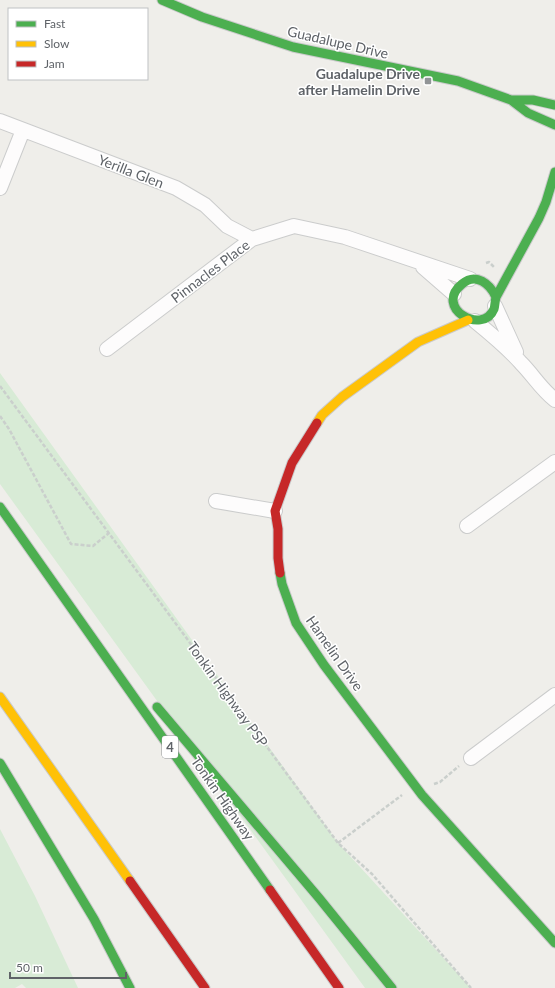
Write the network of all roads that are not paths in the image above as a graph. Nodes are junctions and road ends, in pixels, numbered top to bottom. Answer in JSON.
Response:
{"nodes":[{"id":1,"x":162,"y":0,"type":"edge"},
{"id":2,"x":511,"y":100,"type":"junction"},
{"id":3,"x":555,"y":105,"type":"edge"},
{"id":4,"x":0,"y":121,"type":"edge"},
{"id":5,"x":555,"y":125,"type":"edge"},
{"id":6,"x":23,"y":130,"type":"junction"},
{"id":7,"x":555,"y":172,"type":"edge"},
{"id":8,"x":0,"y":188,"type":"edge"},
{"id":9,"x":252,"y":238,"type":"junction"},
{"id":10,"x":522,"y":246,"type":"junction"},
{"id":11,"x":505,"y":261,"type":"dead end"},
{"id":12,"x":417,"y":262,"type":"junction"},
{"id":13,"x":480,"y":278,"type":"junction"},
{"id":14,"x":495,"y":302,"type":"junction"},
{"id":15,"x":453,"y":303,"type":"junction"},
{"id":16,"x":471,"y":320,"type":"junction"},
{"id":17,"x":436,"y":323,"type":"dead end"},
{"id":18,"x":418,"y":342,"type":"junction"},
{"id":19,"x":107,"y":349,"type":"dead end"},
{"id":20,"x":522,"y":363,"type":"junction"},
{"id":21,"x":555,"y":400,"type":"edge"},
{"id":22,"x":555,"y":462,"type":"edge"},
{"id":23,"x":216,"y":501,"type":"dead end"},
{"id":24,"x":0,"y":507,"type":"edge"},
{"id":25,"x":275,"y":511,"type":"junction"},
{"id":26,"x":467,"y":526,"type":"dead end"},
{"id":27,"x":67,"y":601,"type":"junction"},
{"id":28,"x":129,"y":674,"type":"dead end"},
{"id":29,"x":555,"y":695,"type":"edge"},
{"id":30,"x":0,"y":697,"type":"edge"},
{"id":31,"x":149,"y":698,"type":"dead end"},
{"id":32,"x":470,"y":758,"type":"dead end"},
{"id":33,"x":0,"y":763,"type":"edge"},
{"id":34,"x":555,"y":943,"type":"edge"},
{"id":35,"x":130,"y":988,"type":"edge"},
{"id":36,"x":205,"y":988,"type":"edge"},
{"id":37,"x":339,"y":988,"type":"edge"},
{"id":38,"x":392,"y":988,"type":"edge"}],
"edges":[{"from":1,"to":2,"type":"main road","name":"Guadalupe Drive"},
{"from":2,"to":3,"type":"main road","name":"Guadalupe Drive"},
{"from":2,"to":5,"type":"main road","name":"Guadalupe Drive"},
{"from":4,"to":6,"type":"street","name":"Yerilla Glen"},
{"from":6,"to":8,"type":"street"},
{"from":6,"to":9,"type":"street","name":"Yerilla Glen"},
{"from":7,"to":10,"type":"main road"},
{"from":9,"to":12,"type":"street","name":"Pinnacles Place"},
{"from":9,"to":19,"type":"street","name":"Pinnacles Place"},
{"from":10,"to":11,"type":"main road"},
{"from":10,"to":14,"type":"main road"},
{"from":12,"to":13,"type":"street","name":"Pinnacles Place"},
{"from":12,"to":15,"type":"street","name":"Pinnacles Place"},
{"from":13,"to":14,"type":"main road"},
{"from":13,"to":15,"type":"main road"},
{"from":14,"to":16,"type":"main road"},
{"from":14,"to":20,"type":"street"},
{"from":15,"to":16,"type":"main road"},
{"from":16,"to":18,"type":"main road","name":"Hamelin Drive"},
{"from":16,"to":20,"type":"street"},
{"from":17,"to":18,"type":"main road","name":"Hamelin Drive"},
{"from":18,"to":25,"type":"main road","name":"Hamelin Drive"},
{"from":20,"to":21,"type":"street"},
{"from":22,"to":26,"type":"street"},
{"from":23,"to":25,"type":"street"},
{"from":24,"to":27,"type":"main road","name":"Tonkin Highway","number":"4"},
{"from":25,"to":34,"type":"main road","name":"Hamelin Drive"},
{"from":27,"to":28,"type":"main road"},
{"from":27,"to":37,"type":"main road","name":"Tonkin Highway","number":"4"},
{"from":29,"to":32,"type":"street"},
{"from":30,"to":36,"type":"main road"},
{"from":31,"to":38,"type":"main road"},
{"from":33,"to":35,"type":"main road"}]}
